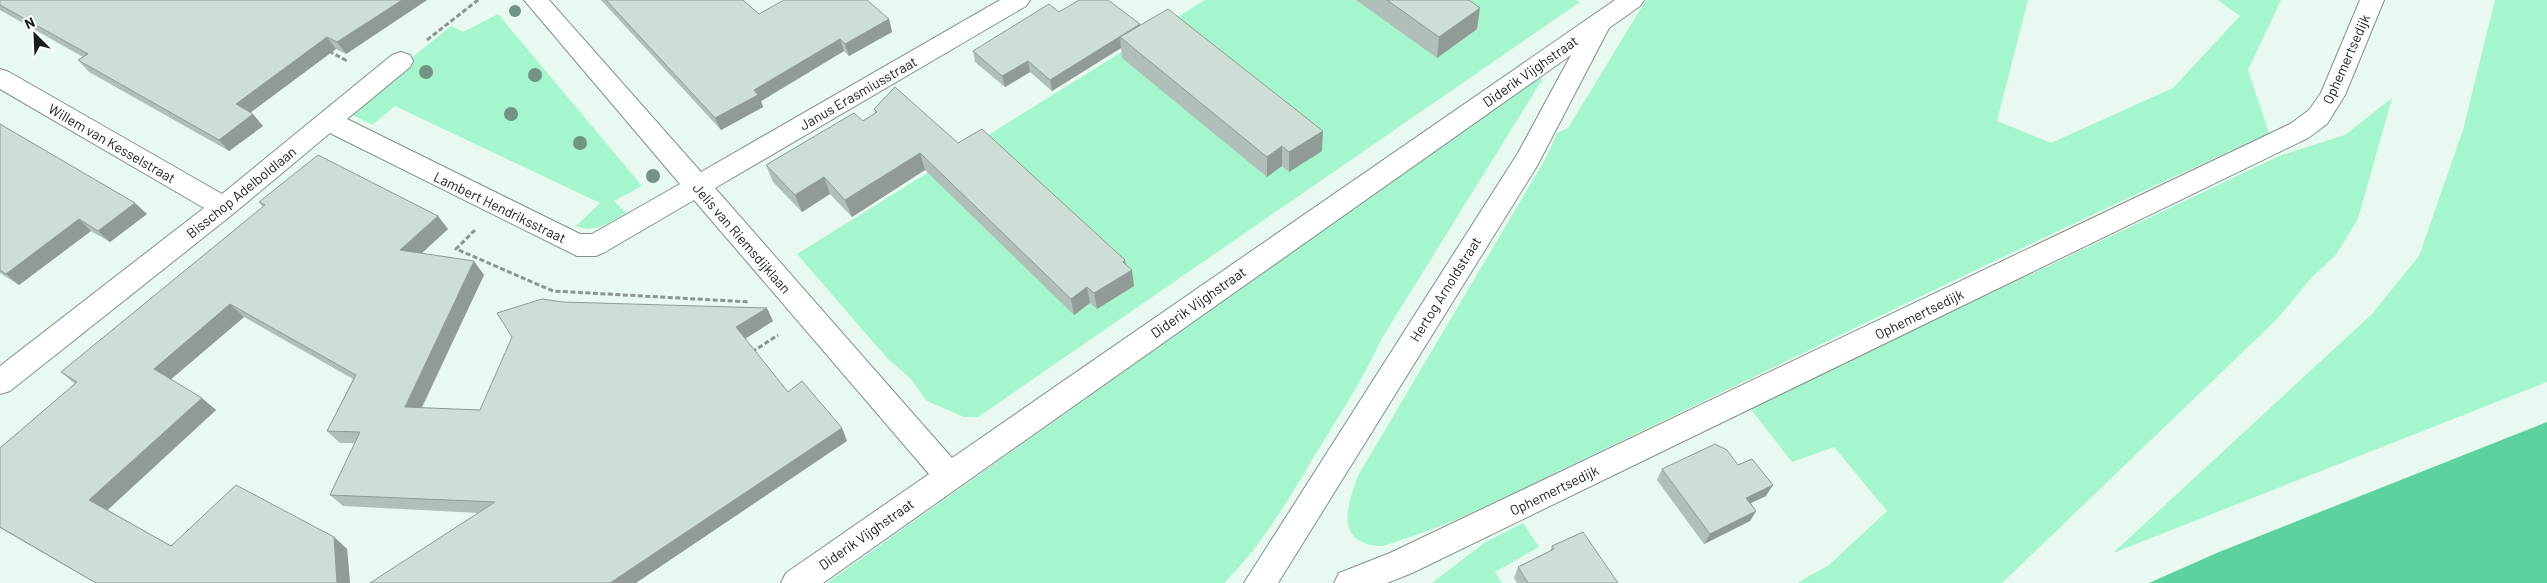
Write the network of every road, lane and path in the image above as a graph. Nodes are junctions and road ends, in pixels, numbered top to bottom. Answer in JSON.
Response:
{"nodes":[{"id":1,"x":478,"y":0,"type":"edge"},
{"id":2,"x":536,"y":0,"type":"edge"},
{"id":3,"x":1018,"y":0,"type":"edge"},
{"id":4,"x":1632,"y":0,"type":"edge"},
{"id":5,"x":2372,"y":0,"type":"edge"},
{"id":6,"x":1600,"y":22,"type":"junction"},
{"id":7,"x":321,"y":46,"type":"edge"},
{"id":8,"x":401,"y":60,"type":"joint"},
{"id":9,"x":0,"y":78,"type":"edge"},
{"id":10,"x":378,"y":79,"type":"junction"},
{"id":11,"x":328,"y":121,"type":"junction"},
{"id":12,"x":697,"y":186,"type":"junction"},
{"id":13,"x":498,"y":206,"type":"junction"},
{"id":14,"x":224,"y":207,"type":"junction"},
{"id":15,"x":805,"y":311,"type":"junction"},
{"id":16,"x":750,"y":353,"type":"edge"},
{"id":17,"x":0,"y":382,"type":"edge"},
{"id":18,"x":948,"y":475,"type":"junction"},
{"id":19,"x":1395,"y":573,"type":"edge"},
{"id":20,"x":797,"y":583,"type":"edge"},
{"id":21,"x":1260,"y":583,"type":"edge"},
{"id":22,"x":1350,"y":583,"type":"edge"}],
"edges":[{"from":1,"to":8,"type":"path"},
{"from":2,"to":12,"type":"street","name":"Jelis van Riemsdijklaan"},
{"from":3,"to":12,"type":"street","name":"Janus Erasmiusstraat"},
{"from":4,"to":6,"type":"street","name":"Hertog Arnoldstraat"},
{"from":5,"to":19,"type":"street","name":"Ophemertsedijk"},
{"from":6,"to":18,"type":"street","name":"Diderik Vijghstraat"},
{"from":6,"to":21,"type":"street","name":"Hertog Arnoldstraat"},
{"from":7,"to":10,"type":"path"},
{"from":8,"to":10,"type":"street","name":"Bisschop Adelboldlaan"},
{"from":9,"to":14,"type":"street","name":"Willem van Kesselstraat"},
{"from":10,"to":11,"type":"street","name":"Bisschop Adelboldlaan"},
{"from":11,"to":13,"type":"street","name":"Lambert Hendriksstraat"},
{"from":11,"to":14,"type":"street","name":"Bisschop Adelboldlaan"},
{"from":12,"to":13,"type":"street","name":"Lambert Hendriksstraat"},
{"from":12,"to":15,"type":"street","name":"Jelis van Riemsdijklaan"},
{"from":13,"to":15,"type":"path"},
{"from":14,"to":17,"type":"street","name":"Bisschop Adelboldlaan"},
{"from":15,"to":16,"type":"path"},
{"from":15,"to":18,"type":"street","name":"Jelis van Riemsdijklaan"},
{"from":18,"to":20,"type":"street","name":"Diderik Vijghstraat"},
{"from":19,"to":22,"type":"street","name":"Ophemertsedijk"}]}
